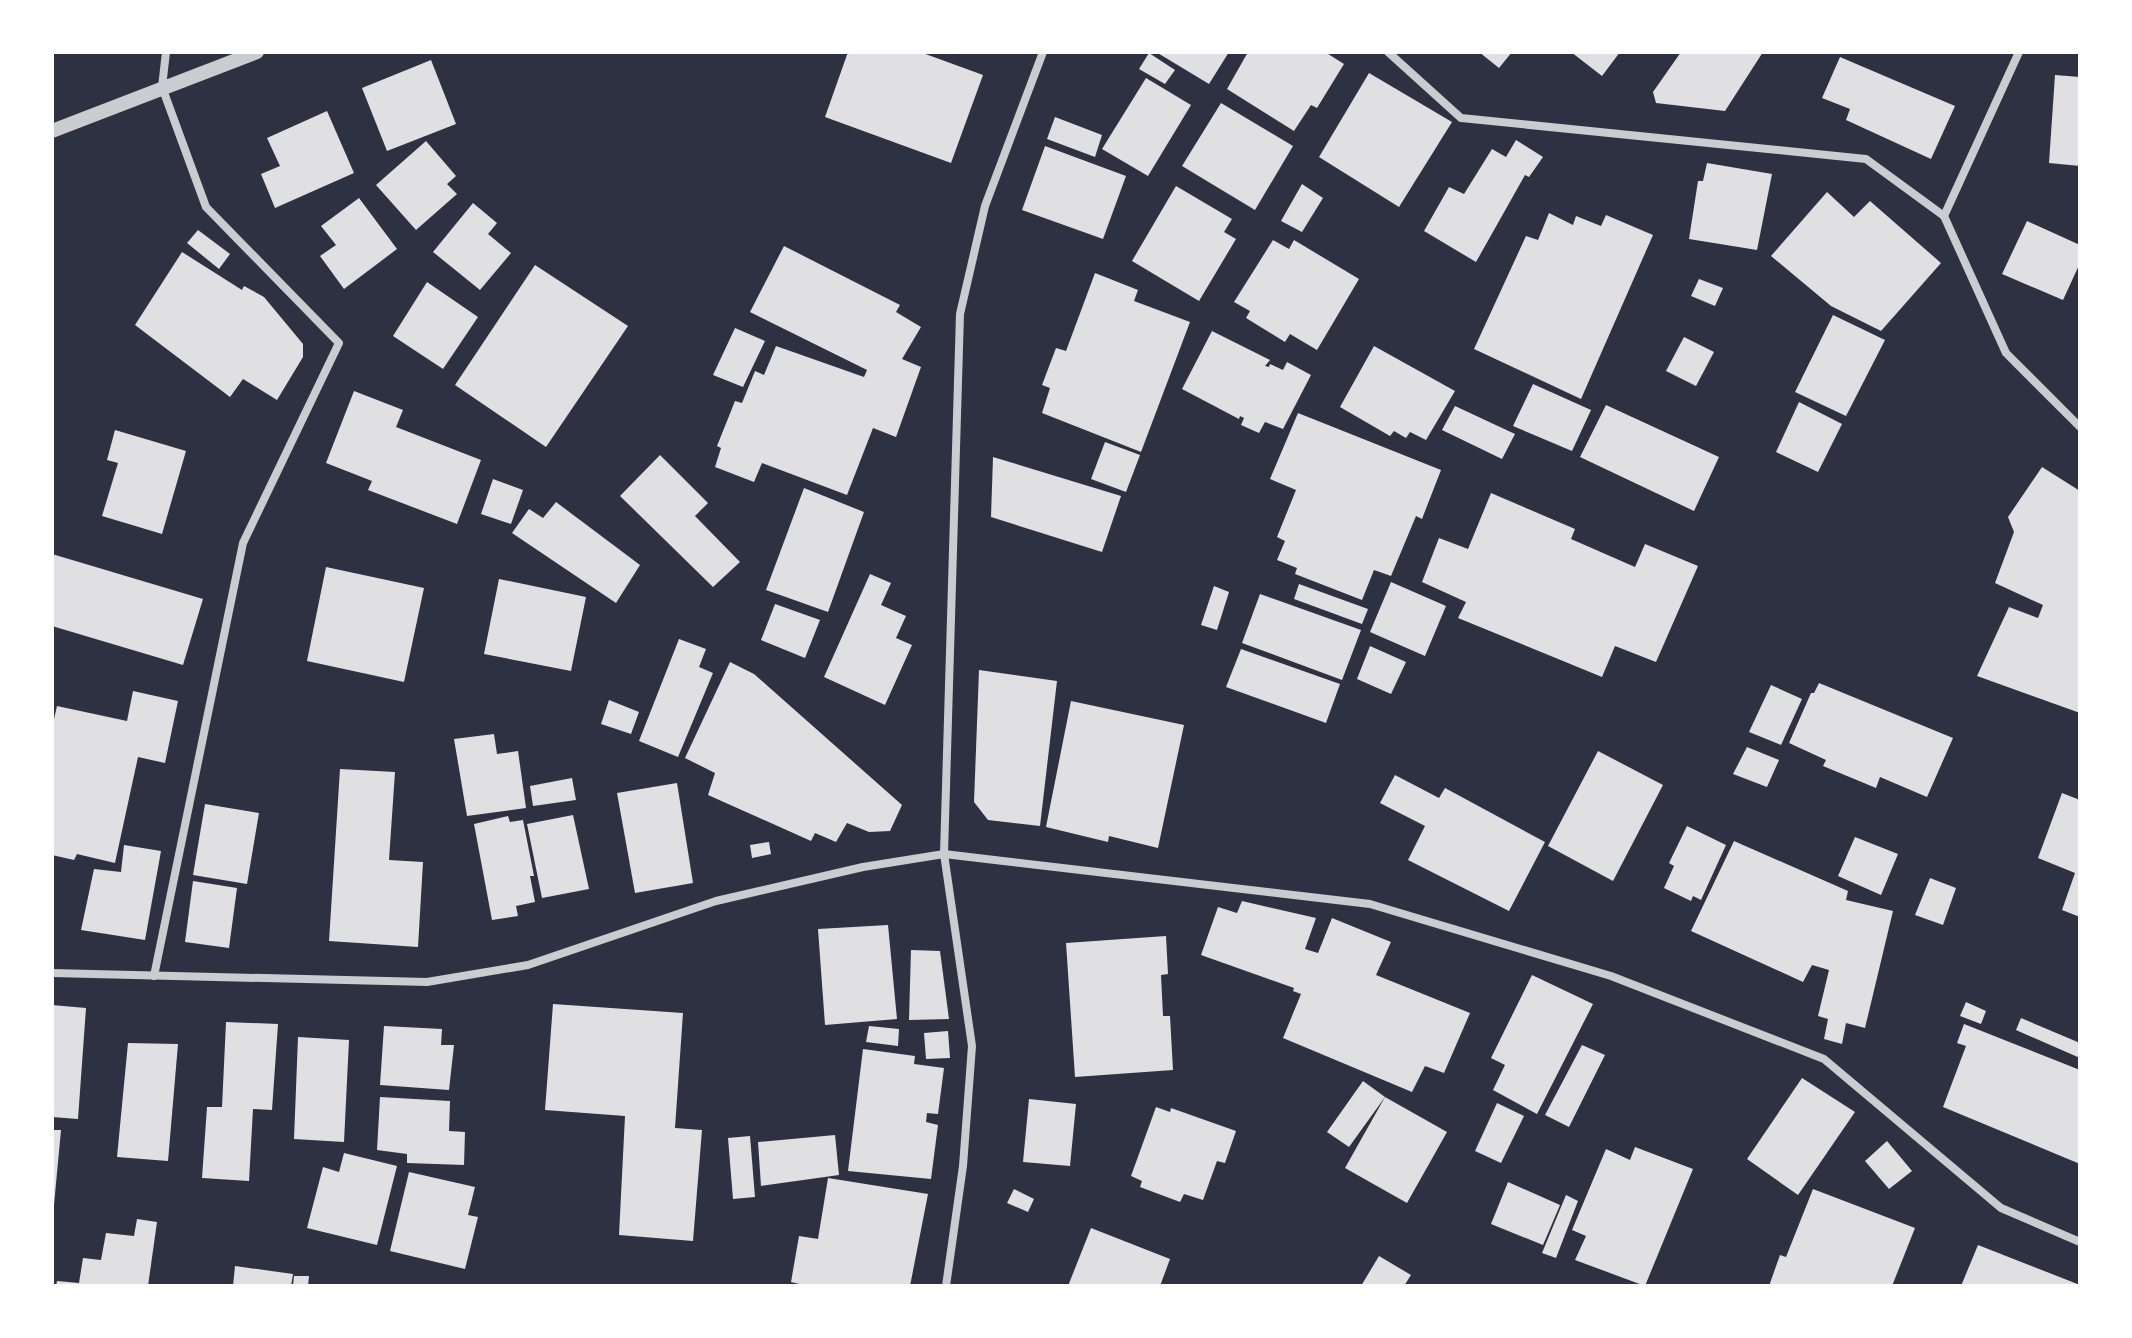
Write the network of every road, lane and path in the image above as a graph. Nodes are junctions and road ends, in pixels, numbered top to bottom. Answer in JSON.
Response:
{"nodes":[{"id":1,"x":166,"y":52,"type":"edge"},
{"id":2,"x":257,"y":52,"type":"edge"},
{"id":3,"x":1043,"y":52,"type":"edge"},
{"id":4,"x":1388,"y":52,"type":"edge"},
{"id":5,"x":2019,"y":52,"type":"edge"},
{"id":6,"x":162,"y":87,"type":"junction"},
{"id":7,"x":52,"y":131,"type":"edge"},
{"id":8,"x":1944,"y":216,"type":"junction"},
{"id":9,"x":2080,"y":427,"type":"edge"},
{"id":10,"x":944,"y":854,"type":"junction"},
{"id":11,"x":52,"y":973,"type":"edge"},
{"id":12,"x":154,"y":976,"type":"junction"},
{"id":13,"x":2080,"y":1242,"type":"edge"},
{"id":14,"x":946,"y":1286,"type":"edge"}],
"edges":[{"from":1,"to":6,"type":"street"},
{"from":2,"to":6,"type":"street"},
{"from":3,"to":10,"type":"street"},
{"from":4,"to":8,"type":"street"},
{"from":5,"to":8,"type":"street"},
{"from":6,"to":7,"type":"street"},
{"from":6,"to":12,"type":"street"},
{"from":8,"to":9,"type":"street"},
{"from":10,"to":12,"type":"street"},
{"from":10,"to":13,"type":"street"},
{"from":10,"to":14,"type":"street"},
{"from":11,"to":12,"type":"street"}]}
